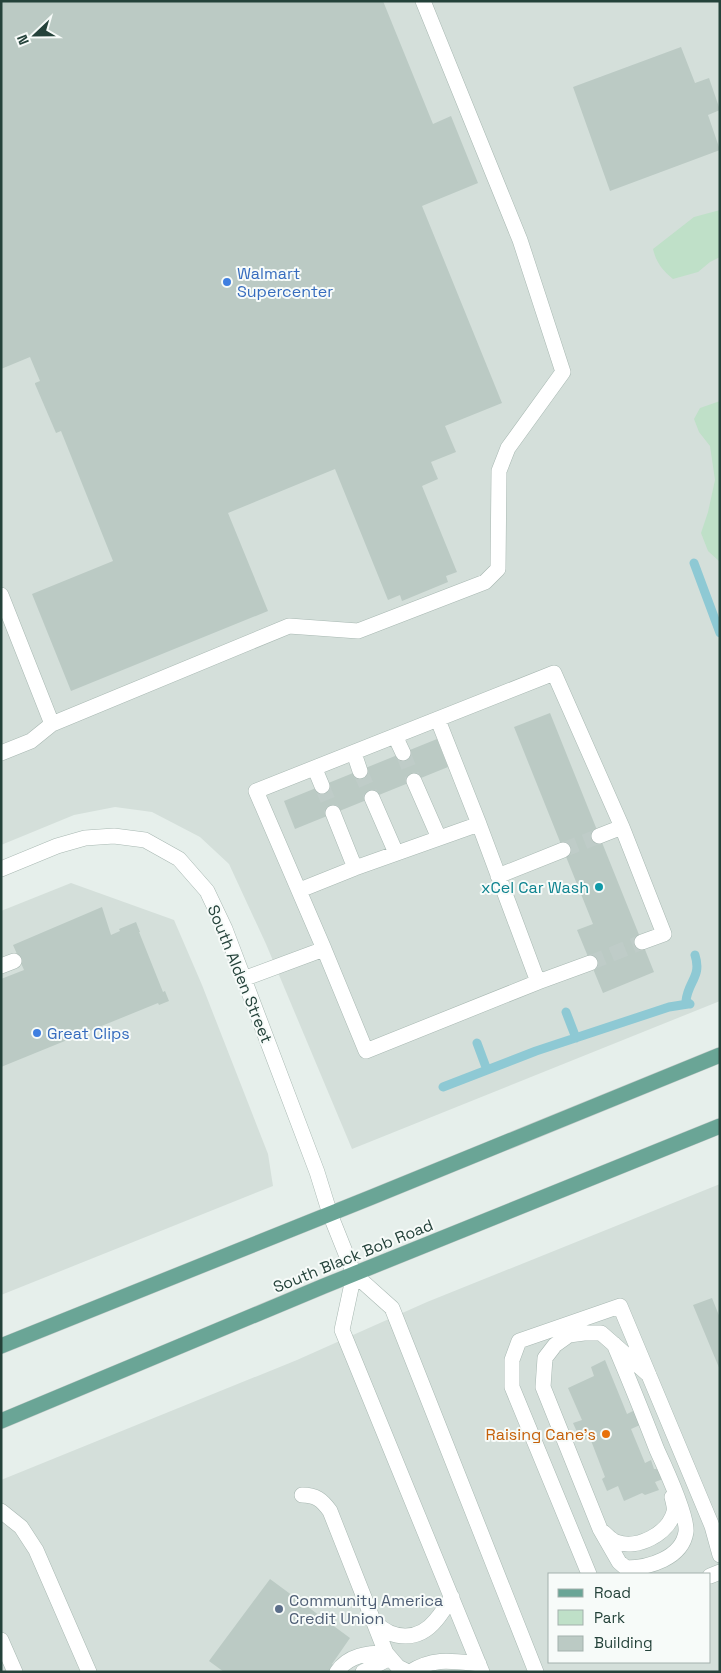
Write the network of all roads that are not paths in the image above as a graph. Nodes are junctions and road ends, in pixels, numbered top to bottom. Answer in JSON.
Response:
{"nodes":[{"id":1,"x":423,"y":1,"type":"edge"},
{"id":2,"x":1,"y":595,"type":"edge"},
{"id":3,"x":438,"y":720,"type":"junction"},
{"id":4,"x":52,"y":724,"type":"junction"},
{"id":5,"x":396,"y":736,"type":"junction"},
{"id":6,"x":1,"y":753,"type":"edge"},
{"id":7,"x":354,"y":753,"type":"junction"},
{"id":8,"x":403,"y":753,"type":"tunnel mouth"},
{"id":9,"x":315,"y":769,"type":"junction"},
{"id":10,"x":360,"y":771,"type":"tunnel mouth"},
{"id":11,"x":414,"y":780,"type":"tunnel mouth"},
{"id":12,"x":322,"y":786,"type":"tunnel mouth"},
{"id":13,"x":372,"y":798,"type":"tunnel mouth"},
{"id":14,"x":333,"y":813,"type":"tunnel mouth"},
{"id":15,"x":478,"y":824,"type":"junction"},
{"id":16,"x":622,"y":827,"type":"junction"},
{"id":17,"x":599,"y":836,"type":"tunnel mouth"},
{"id":18,"x":439,"y":838,"type":"junction"},
{"id":19,"x":563,"y":850,"type":"tunnel mouth"},
{"id":20,"x":396,"y":853,"type":"junction"},
{"id":21,"x":355,"y":868,"type":"junction"},
{"id":22,"x":1,"y":869,"type":"edge"},
{"id":23,"x":498,"y":876,"type":"junction"},
{"id":24,"x":300,"y":890,"type":"junction"},
{"id":25,"x":642,"y":942,"type":"tunnel mouth"},
{"id":26,"x":324,"y":949,"type":"junction"},
{"id":27,"x":590,"y":963,"type":"tunnel mouth"},
{"id":28,"x":243,"y":979,"type":"junction"},
{"id":29,"x":538,"y":982,"type":"junction"},
{"id":30,"x":720,"y":1054,"type":"edge"},
{"id":31,"x":720,"y":1126,"type":"edge"},
{"id":32,"x":330,"y":1214,"type":"junction"},
{"id":33,"x":354,"y":1274,"type":"junction"},
{"id":34,"x":614,"y":1344,"type":"junction"},
{"id":35,"x":1,"y":1346,"type":"edge"},
{"id":36,"x":649,"y":1375,"type":"junction"},
{"id":37,"x":1,"y":1421,"type":"edge"},
{"id":38,"x":666,"y":1471,"type":"junction"},
{"id":39,"x":302,"y":1495,"type":"dead end"},
{"id":40,"x":1,"y":1511,"type":"edge"},
{"id":41,"x":600,"y":1529,"type":"junction"},
{"id":42,"x":720,"y":1555,"type":"edge"},
{"id":43,"x":589,"y":1573,"type":"edge"},
{"id":44,"x":452,"y":1597,"type":"junction"},
{"id":45,"x":374,"y":1622,"type":"junction"},
{"id":46,"x":1,"y":1640,"type":"edge"},
{"id":47,"x":399,"y":1667,"type":"edge"},
{"id":48,"x":480,"y":1668,"type":"edge"},
{"id":49,"x":15,"y":1672,"type":"edge"},
{"id":50,"x":89,"y":1672,"type":"edge"},
{"id":51,"x":337,"y":1672,"type":"edge"},
{"id":52,"x":363,"y":1672,"type":"edge"},
{"id":53,"x":536,"y":1672,"type":"edge"}],
"edges":[{"from":1,"to":4,"type":"street"},
{"from":2,"to":4,"type":"street"},
{"from":3,"to":5,"type":"street"},
{"from":3,"to":15,"type":"street"},
{"from":3,"to":16,"type":"street"},
{"from":4,"to":6,"type":"street"},
{"from":5,"to":7,"type":"street"},
{"from":5,"to":8,"type":"street"},
{"from":7,"to":9,"type":"street"},
{"from":7,"to":10,"type":"street"},
{"from":9,"to":12,"type":"street"},
{"from":9,"to":24,"type":"street"},
{"from":11,"to":18,"type":"street"},
{"from":13,"to":20,"type":"street"},
{"from":14,"to":21,"type":"street"},
{"from":15,"to":18,"type":"street"},
{"from":15,"to":23,"type":"street"},
{"from":16,"to":17,"type":"street"},
{"from":16,"to":25,"type":"street"},
{"from":18,"to":20,"type":"street"},
{"from":19,"to":23,"type":"street"},
{"from":20,"to":21,"type":"street"},
{"from":21,"to":24,"type":"street"},
{"from":22,"to":28,"type":"street","name":"South Alden Street"},
{"from":23,"to":29,"type":"street"},
{"from":24,"to":26,"type":"street"},
{"from":26,"to":28,"type":"street"},
{"from":26,"to":29,"type":"street"},
{"from":27,"to":29,"type":"street"},
{"from":28,"to":32,"type":"street","name":"South Alden Street"},
{"from":30,"to":32,"type":"main road"},
{"from":31,"to":33,"type":"main road","name":"South Black Bob Road"},
{"from":32,"to":33,"type":"street","name":"South Alden Street"},
{"from":32,"to":35,"type":"main road"},
{"from":33,"to":37,"type":"main road","name":"South Black Bob Road"},
{"from":33,"to":44,"type":"street"},
{"from":33,"to":53,"type":"street"},
{"from":34,"to":36,"type":"street"},
{"from":34,"to":38,"type":"street"},
{"from":34,"to":41,"type":"street"},
{"from":36,"to":42,"type":"street"},
{"from":36,"to":43,"type":"street"},
{"from":38,"to":41,"type":"street"},
{"from":38,"to":41,"type":"street"},
{"from":39,"to":45,"type":"street"},
{"from":40,"to":50,"type":"street"},
{"from":44,"to":45,"type":"street"},
{"from":44,"to":48,"type":"street"},
{"from":45,"to":47,"type":"street"},
{"from":46,"to":49,"type":"street"},
{"from":47,"to":48,"type":"street"},
{"from":47,"to":51,"type":"street"},
{"from":47,"to":52,"type":"street"}]}
